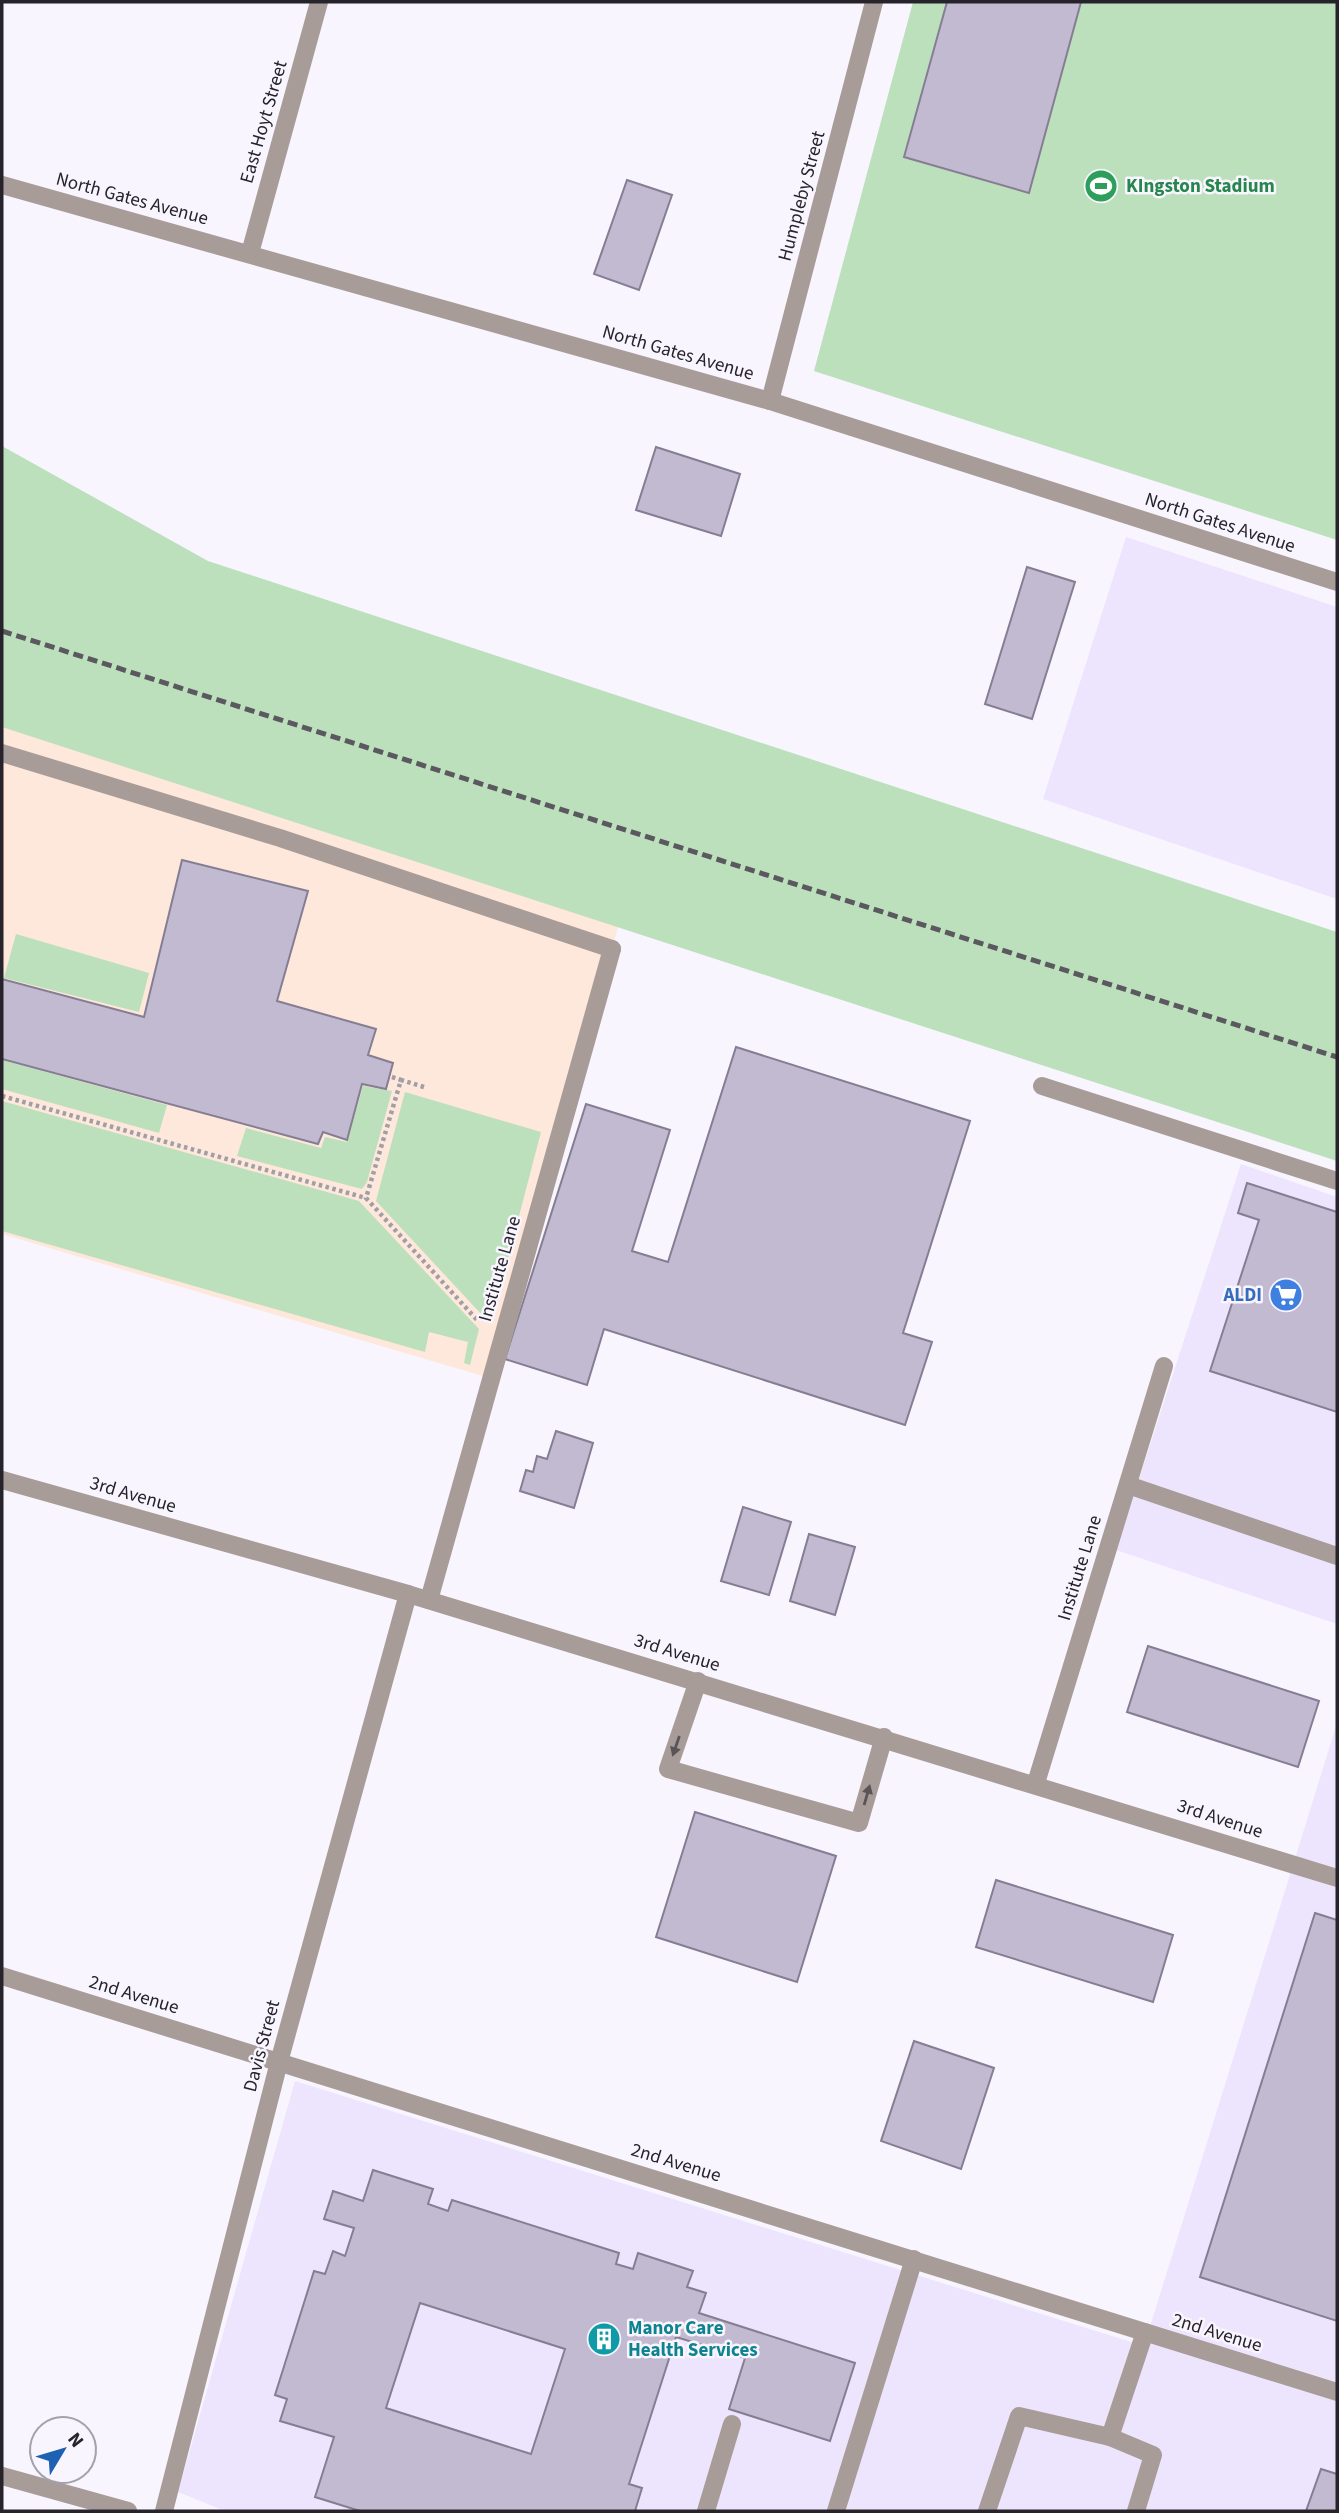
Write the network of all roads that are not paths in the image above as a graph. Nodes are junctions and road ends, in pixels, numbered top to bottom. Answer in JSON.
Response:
{"nodes":[{"id":1,"x":319,"y":2,"type":"edge"},
{"id":2,"x":874,"y":2,"type":"edge"},
{"id":3,"x":2,"y":185,"type":"edge"},
{"id":4,"x":250,"y":253,"type":"junction"},
{"id":5,"x":769,"y":401,"type":"junction"},
{"id":6,"x":1337,"y":582,"type":"edge"},
{"id":7,"x":2,"y":753,"type":"edge"},
{"id":8,"x":1042,"y":1086,"type":"dead end"},
{"id":9,"x":1337,"y":1181,"type":"edge"},
{"id":10,"x":1164,"y":1366,"type":"dead end"},
{"id":11,"x":2,"y":1480,"type":"edge"},
{"id":12,"x":1128,"y":1485,"type":"junction"},
{"id":13,"x":1337,"y":1556,"type":"edge"},
{"id":14,"x":408,"y":1594,"type":"junction"},
{"id":15,"x":429,"y":1600,"type":"junction"},
{"id":16,"x":698,"y":1681,"type":"junction"},
{"id":17,"x":884,"y":1737,"type":"junction"},
{"id":18,"x":1036,"y":1783,"type":"junction"},
{"id":19,"x":1337,"y":1878,"type":"edge"},
{"id":20,"x":2,"y":1976,"type":"edge"},
{"id":21,"x":279,"y":2062,"type":"junction"},
{"id":22,"x":914,"y":2259,"type":"junction"},
{"id":23,"x":1145,"y":2332,"type":"junction"},
{"id":24,"x":1337,"y":2392,"type":"edge"},
{"id":25,"x":732,"y":2424,"type":"dead end"},
{"id":26,"x":1110,"y":2437,"type":"junction"},
{"id":27,"x":2,"y":2476,"type":"edge"},
{"id":28,"x":128,"y":2511,"type":"edge"},
{"id":29,"x":164,"y":2511,"type":"edge"},
{"id":30,"x":706,"y":2511,"type":"edge"},
{"id":31,"x":836,"y":2511,"type":"edge"},
{"id":32,"x":987,"y":2511,"type":"edge"},
{"id":33,"x":1136,"y":2511,"type":"edge"}],
"edges":[{"from":1,"to":4,"type":"street","name":"East Hoyt Street"},
{"from":2,"to":5,"type":"street","name":"Humpleby Street"},
{"from":3,"to":4,"type":"street","name":"North Gates Avenue"},
{"from":4,"to":5,"type":"street","name":"North Gates Avenue"},
{"from":5,"to":6,"type":"street","name":"North Gates Avenue"},
{"from":7,"to":15,"type":"street","name":"Institute Lane"},
{"from":8,"to":9,"type":"street"},
{"from":10,"to":12,"type":"street","name":"Institute Lane"},
{"from":11,"to":14,"type":"street","name":"3rd Avenue"},
{"from":12,"to":13,"type":"street"},
{"from":12,"to":18,"type":"street","name":"Institute Lane"},
{"from":14,"to":15,"type":"street","name":"3rd Avenue"},
{"from":14,"to":21,"type":"street","name":"Davis Street"},
{"from":15,"to":16,"type":"street","name":"3rd Avenue"},
{"from":16,"to":17,"type":"street","name":"3rd Avenue"},
{"from":16,"to":17,"type":"street","one_way":true},
{"from":17,"to":18,"type":"street","name":"3rd Avenue"},
{"from":18,"to":19,"type":"street","name":"3rd Avenue"},
{"from":20,"to":21,"type":"street","name":"2nd Avenue"},
{"from":21,"to":22,"type":"street","name":"2nd Avenue"},
{"from":21,"to":29,"type":"street","name":"Davis Street"},
{"from":22,"to":23,"type":"street","name":"2nd Avenue"},
{"from":22,"to":31,"type":"street"},
{"from":23,"to":24,"type":"street","name":"2nd Avenue"},
{"from":23,"to":26,"type":"street"},
{"from":25,"to":30,"type":"street"},
{"from":26,"to":32,"type":"street"},
{"from":26,"to":33,"type":"street"},
{"from":27,"to":28,"type":"street"}]}
